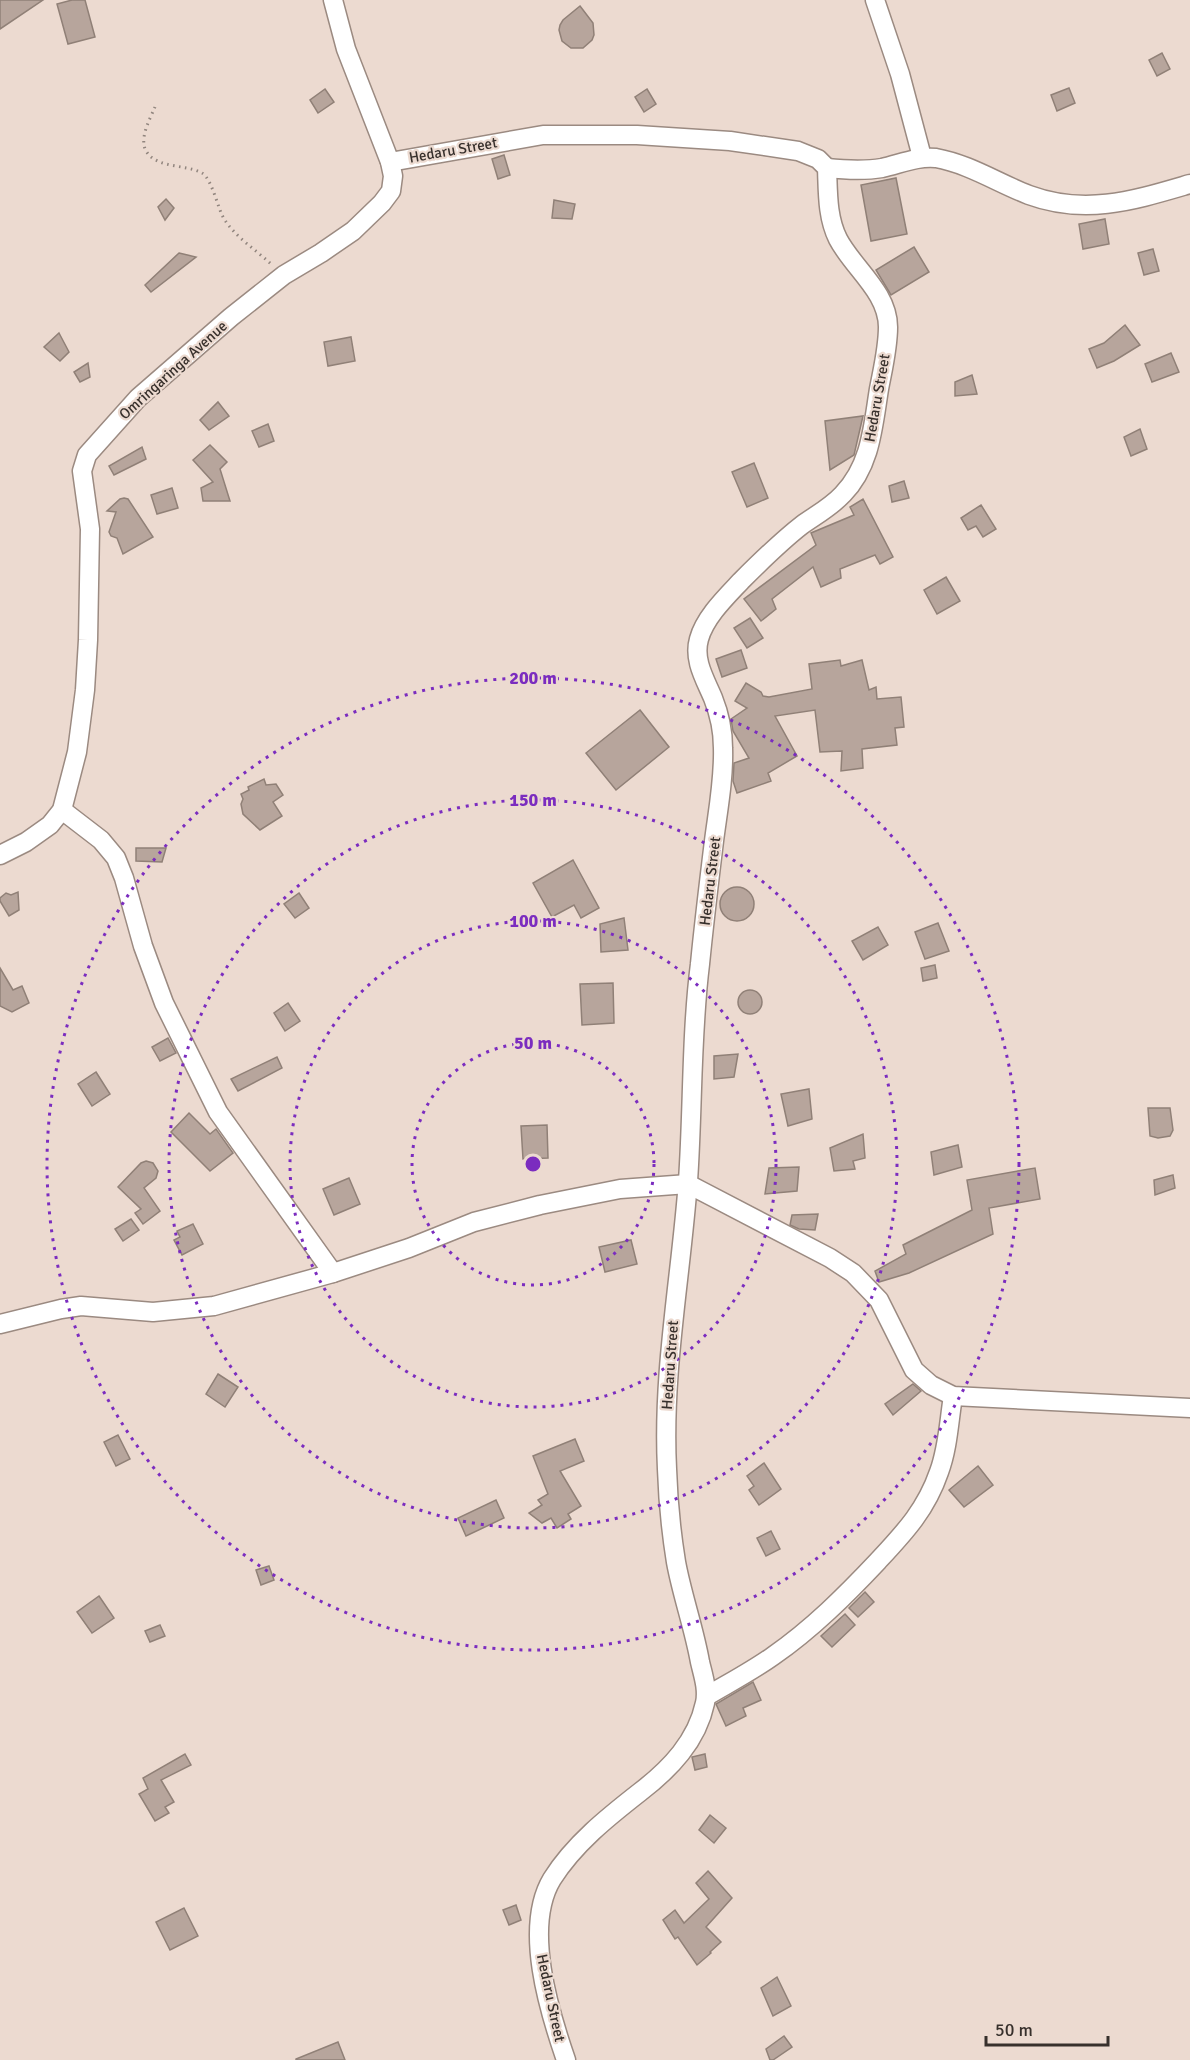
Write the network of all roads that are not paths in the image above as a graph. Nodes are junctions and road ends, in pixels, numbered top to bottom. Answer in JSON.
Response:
{"nodes":[{"id":1,"x":333,"y":0,"type":"edge"},
{"id":2,"x":875,"y":0,"type":"edge"},
{"id":3,"x":922,"y":157,"type":"junction"},
{"id":4,"x":390,"y":162,"type":"junction"},
{"id":5,"x":827,"y":168,"type":"junction"},
{"id":6,"x":1190,"y":184,"type":"edge"},
{"id":7,"x":62,"y":810,"type":"junction"},
{"id":8,"x":0,"y":855,"type":"edge"},
{"id":9,"x":688,"y":1184,"type":"junction"},
{"id":10,"x":333,"y":1273,"type":"junction"},
{"id":11,"x":0,"y":1324,"type":"edge"},
{"id":12,"x":953,"y":1396,"type":"junction"},
{"id":13,"x":1190,"y":1408,"type":"edge"},
{"id":14,"x":707,"y":1696,"type":"junction"},
{"id":15,"x":566,"y":2060,"type":"edge"}],
"edges":[{"from":1,"to":4,"type":"street","name":"Omringaringa Avenue"},
{"from":2,"to":3,"type":"street"},
{"from":3,"to":5,"type":"street"},
{"from":3,"to":6,"type":"street"},
{"from":4,"to":5,"type":"street","name":"Hedaru Street"},
{"from":4,"to":7,"type":"street","name":"Omringaringa Avenue"},
{"from":5,"to":9,"type":"street","name":"Hedaru Street"},
{"from":7,"to":8,"type":"street","name":"Omringaringa Avenue"},
{"from":7,"to":10,"type":"street"},
{"from":9,"to":10,"type":"street"},
{"from":9,"to":12,"type":"street"},
{"from":9,"to":14,"type":"street","name":"Hedaru Street"},
{"from":10,"to":11,"type":"street"},
{"from":12,"to":13,"type":"street"},
{"from":12,"to":14,"type":"street"},
{"from":14,"to":15,"type":"street","name":"Hedaru Street"}]}
